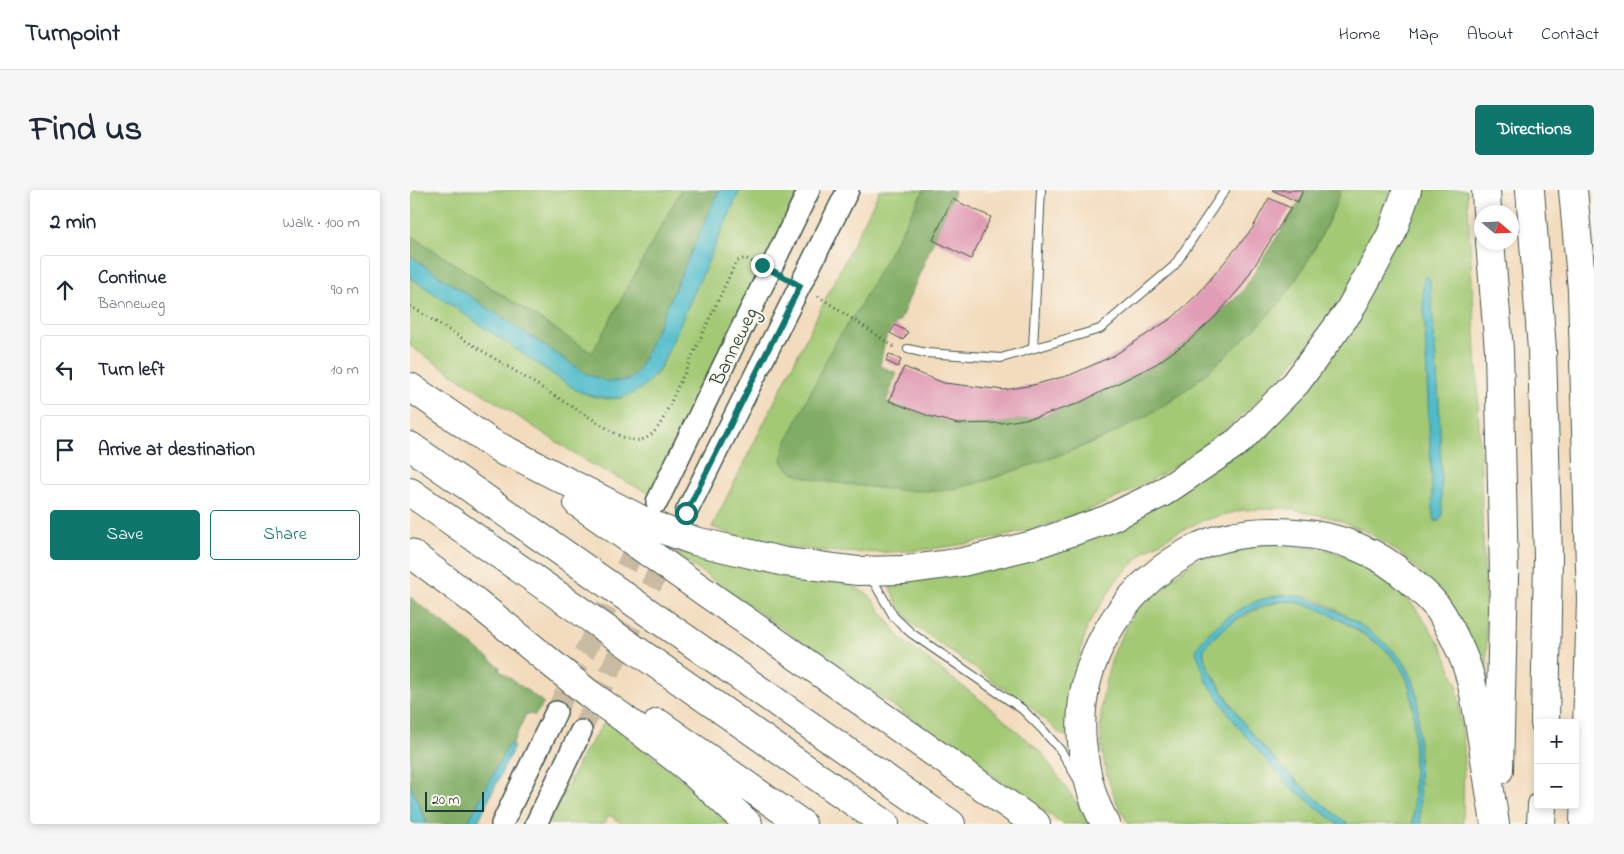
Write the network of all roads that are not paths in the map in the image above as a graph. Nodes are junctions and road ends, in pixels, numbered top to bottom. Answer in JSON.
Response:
{"nodes":[{"id":1,"x":809,"y":190,"type":"edge"},
{"id":2,"x":848,"y":190,"type":"edge"},
{"id":3,"x":1041,"y":190,"type":"edge"},
{"id":4,"x":1225,"y":190,"type":"edge"},
{"id":5,"x":1407,"y":190,"type":"edge"},
{"id":6,"x":1486,"y":190,"type":"edge"},
{"id":7,"x":1530,"y":190,"type":"edge"},
{"id":8,"x":1573,"y":190,"type":"edge"},
{"id":9,"x":1487,"y":205,"type":"edge"},
{"id":10,"x":1491,"y":250,"type":"edge"},
{"id":11,"x":1033,"y":348,"type":"junction"},
{"id":12,"x":908,"y":349,"type":"road end"},
{"id":13,"x":410,"y":387,"type":"edge"},
{"id":14,"x":490,"y":442,"type":"junction"},
{"id":15,"x":410,"y":446,"type":"edge"},
{"id":16,"x":410,"y":492,"type":"edge"},
{"id":17,"x":657,"y":502,"type":"dead end"},
{"id":18,"x":686,"y":513,"type":"tunnel mouth"},
{"id":19,"x":410,"y":553,"type":"edge"},
{"id":20,"x":858,"y":571,"type":"junction"},
{"id":21,"x":476,"y":602,"type":"junction"},
{"id":22,"x":556,"y":712,"type":"tunnel mouth"},
{"id":23,"x":1546,"y":719,"type":"edge"},
{"id":24,"x":581,"y":731,"type":"tunnel mouth"},
{"id":25,"x":1542,"y":809,"type":"edge"},
{"id":26,"x":1104,"y":821,"type":"edge"},
{"id":27,"x":502,"y":824,"type":"edge"},
{"id":28,"x":536,"y":824,"type":"edge"},
{"id":29,"x":748,"y":824,"type":"edge"},
{"id":30,"x":802,"y":824,"type":"edge"},
{"id":31,"x":885,"y":824,"type":"edge"},
{"id":32,"x":952,"y":824,"type":"edge"},
{"id":33,"x":1036,"y":824,"type":"edge"},
{"id":34,"x":1496,"y":824,"type":"edge"},
{"id":35,"x":1541,"y":824,"type":"edge"},
{"id":36,"x":1584,"y":824,"type":"edge"}],
"edges":[{"from":1,"to":17,"type":"main road","name":"Banneweg"},
{"from":2,"to":18,"type":"main road","name":"Banneweg"},
{"from":3,"to":11,"type":"lane"},
{"from":4,"to":11,"type":"lane"},
{"from":5,"to":20,"type":"highway"},
{"from":6,"to":9,"type":"highway"},
{"from":7,"to":23,"type":"highway"},
{"from":8,"to":36,"type":"highway"},
{"from":10,"to":34,"type":"highway"},
{"from":11,"to":12,"type":"lane"},
{"from":13,"to":14,"type":"highway"},
{"from":14,"to":20,"type":"highway"},
{"from":14,"to":33,"type":"highway"},
{"from":15,"to":32,"type":"highway"},
{"from":16,"to":31,"type":"highway"},
{"from":19,"to":21,"type":"highway"},
{"from":20,"to":26,"type":"lane"},
{"from":21,"to":29,"type":"highway"},
{"from":21,"to":30,"type":"highway"},
{"from":22,"to":27,"type":"main road"},
{"from":24,"to":28,"type":"main road"},
{"from":25,"to":35,"type":"highway"},
{"from":26,"to":34,"type":"highway"}]}
